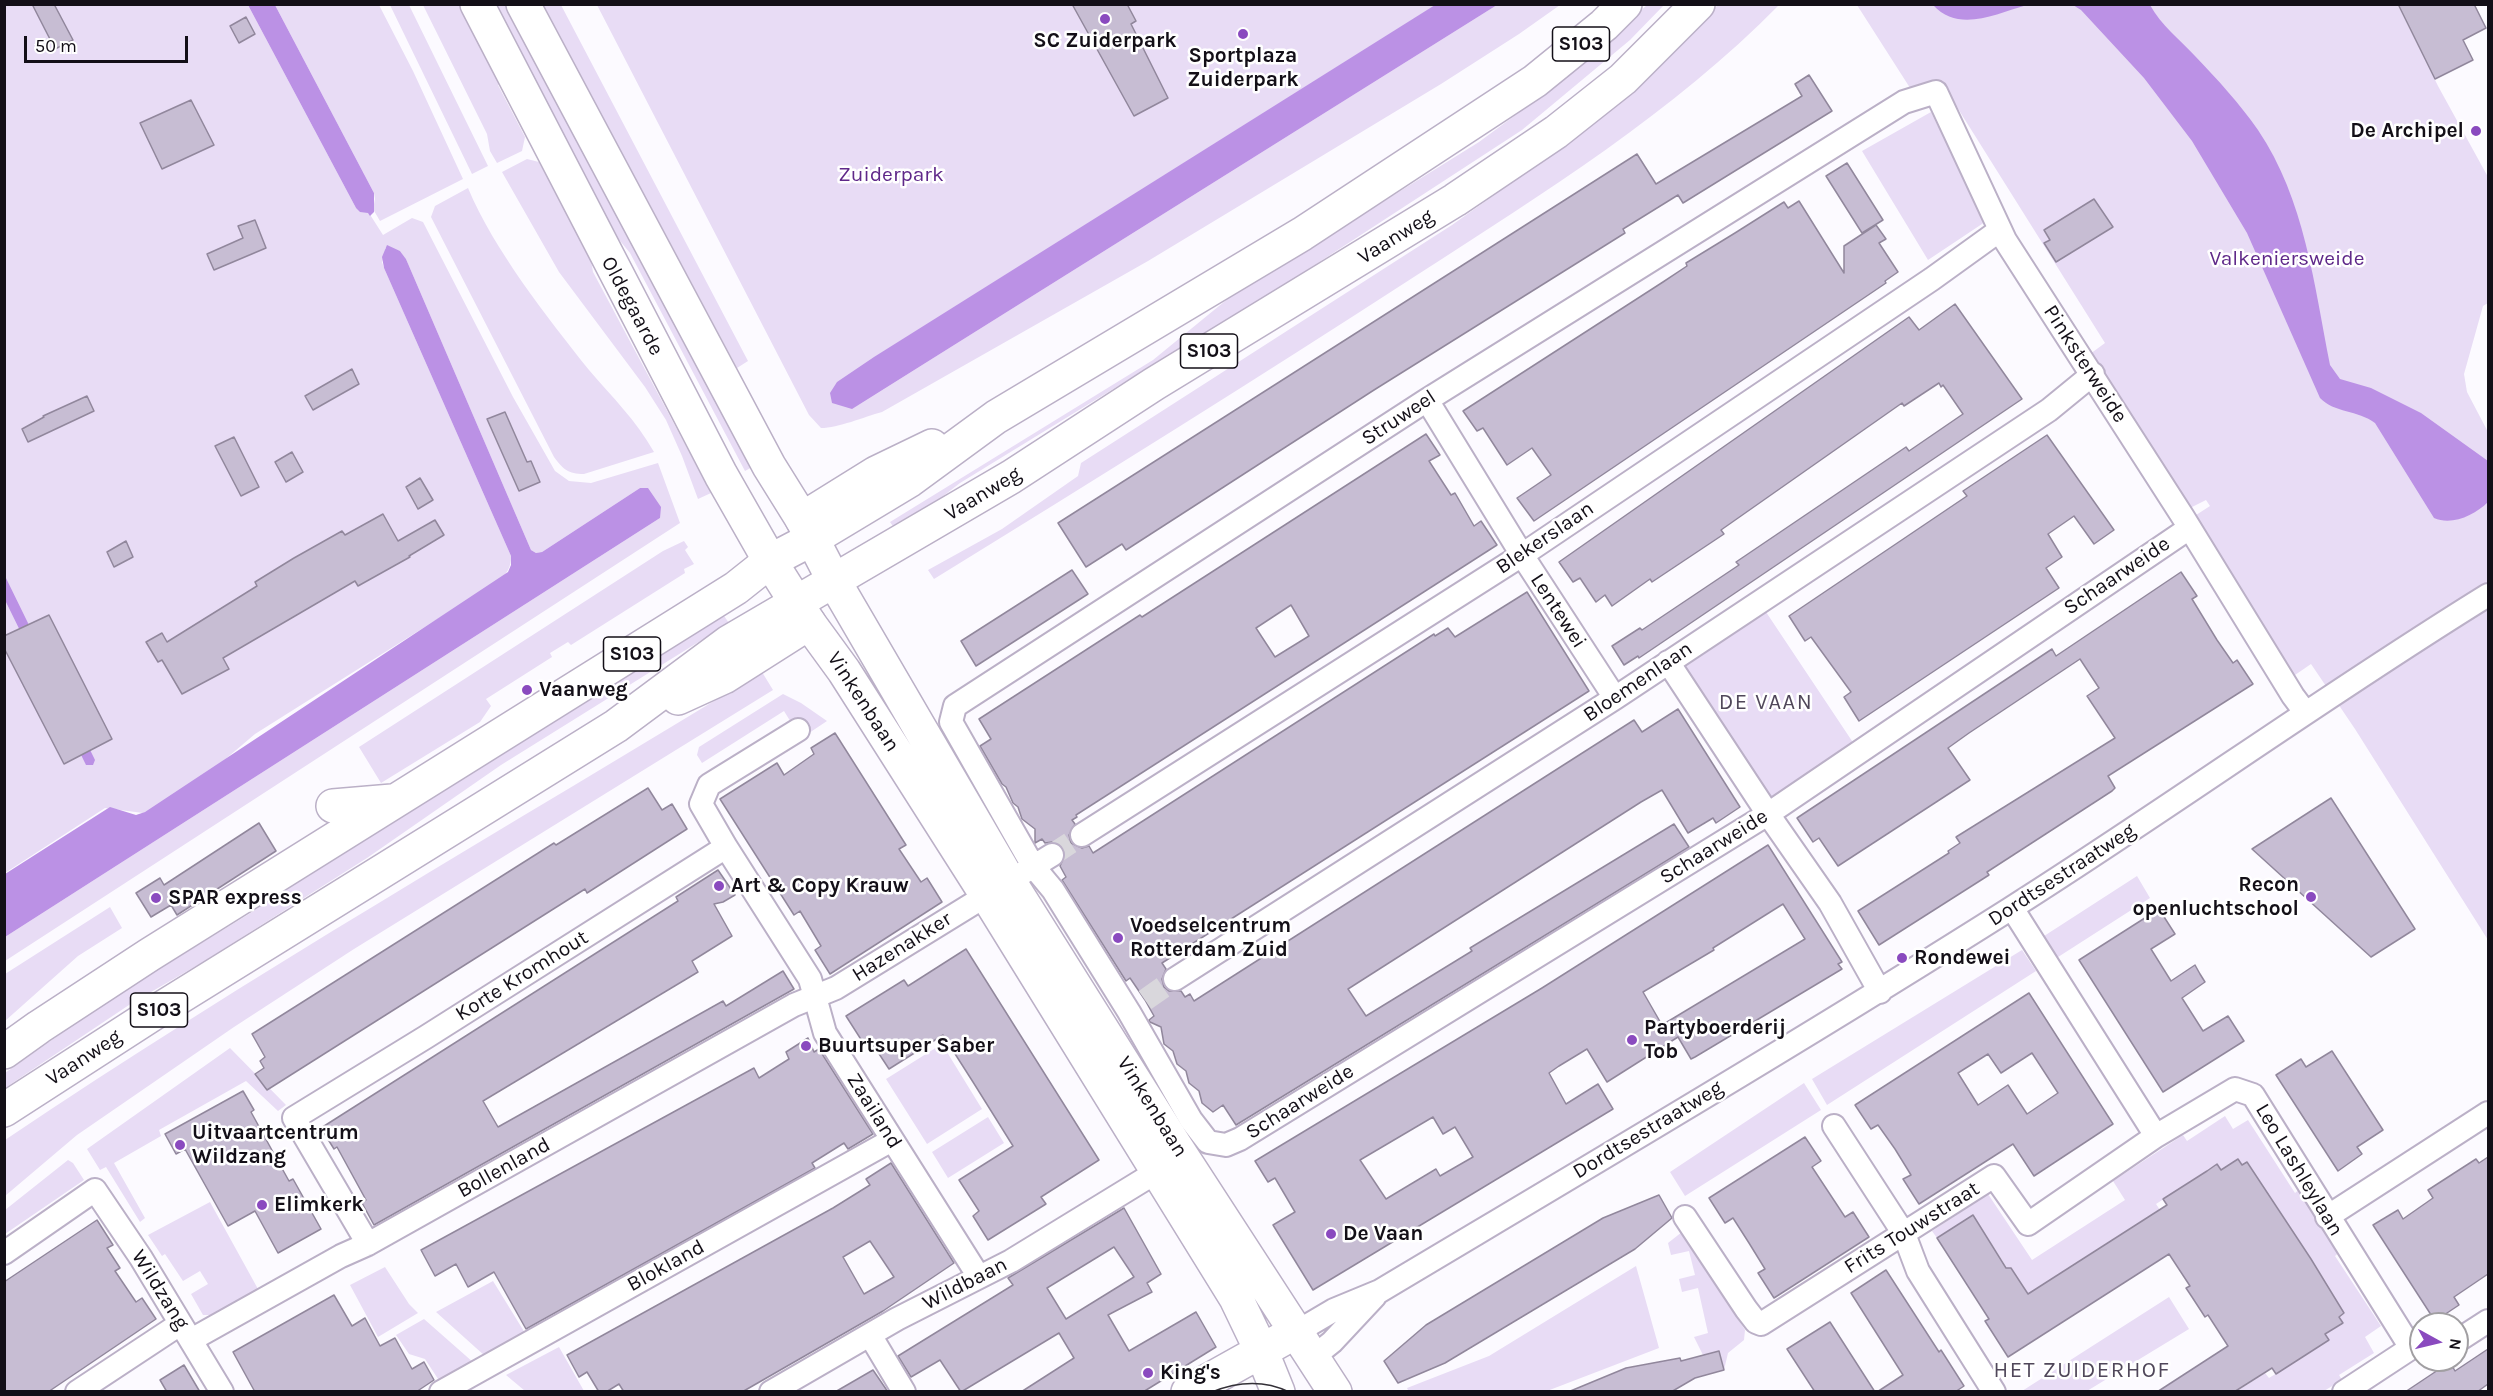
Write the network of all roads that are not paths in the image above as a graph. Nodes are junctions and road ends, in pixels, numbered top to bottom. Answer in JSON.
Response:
{"nodes":[{"id":1,"x":477,"y":4,"type":"edge"},
{"id":2,"x":523,"y":4,"type":"edge"},
{"id":3,"x":1625,"y":4,"type":"edge"},
{"id":4,"x":1698,"y":4,"type":"edge"},
{"id":5,"x":1847,"y":138,"type":"joint"},
{"id":6,"x":2000,"y":230,"type":"junction"},
{"id":7,"x":2092,"y":374,"type":"junction"},
{"id":8,"x":1427,"y":400,"type":"junction"},
{"id":9,"x":807,"y":529,"type":"junction"},
{"id":10,"x":2188,"y":529,"type":"junction"},
{"id":11,"x":1521,"y":555,"type":"junction"},
{"id":12,"x":770,"y":561,"type":"junction"},
{"id":13,"x":834,"y":581,"type":"junction"},
{"id":14,"x":2488,"y":595,"type":"edge"},
{"id":15,"x":802,"y":613,"type":"junction"},
{"id":16,"x":1668,"y":662,"type":"junction"},
{"id":17,"x":1615,"y":698,"type":"junction"},
{"id":18,"x":955,"y":706,"type":"joint"},
{"id":19,"x":2305,"y":712,"type":"junction"},
{"id":20,"x":798,"y":730,"type":"dead end"},
{"id":21,"x":396,"y":801,"type":"junction"},
{"id":22,"x":333,"y":806,"type":"dead end"},
{"id":23,"x":1768,"y":814,"type":"junction"},
{"id":24,"x":1082,"y":835,"type":"tunnel mouth"},
{"id":25,"x":726,"y":847,"type":"junction"},
{"id":26,"x":1020,"y":874,"type":"junction"},
{"id":27,"x":2012,"y":908,"type":"junction"},
{"id":28,"x":154,"y":929,"type":"dead end"},
{"id":29,"x":128,"y":969,"type":"junction"},
{"id":30,"x":1175,"y":978,"type":"tunnel mouth"},
{"id":31,"x":1880,"y":992,"type":"junction"},
{"id":32,"x":816,"y":998,"type":"junction"},
{"id":33,"x":1126,"y":1014,"type":"junction"},
{"id":34,"x":4,"y":1052,"type":"edge"},
{"id":35,"x":4,"y":1110,"type":"edge"},
{"id":36,"x":2488,"y":1113,"type":"edge"},
{"id":37,"x":1834,"y":1126,"type":"dead end"},
{"id":38,"x":2157,"y":1136,"type":"junction"},
{"id":39,"x":892,"y":1140,"type":"junction"},
{"id":40,"x":1226,"y":1145,"type":"joint"},
{"id":41,"x":1158,"y":1172,"type":"junction"},
{"id":42,"x":1685,"y":1217,"type":"dead end"},
{"id":43,"x":2327,"y":1217,"type":"junction"},
{"id":44,"x":1904,"y":1234,"type":"junction"},
{"id":45,"x":368,"y":1244,"type":"junction"},
{"id":46,"x":4,"y":1253,"type":"edge"},
{"id":47,"x":979,"y":1277,"type":"junction"},
{"id":48,"x":2488,"y":1321,"type":"edge"},
{"id":49,"x":186,"y":1332,"type":"junction"},
{"id":50,"x":2469,"y":1333,"type":"edge"},
{"id":51,"x":870,"y":1335,"type":"junction"},
{"id":52,"x":2409,"y":1339,"type":"edge"},
{"id":53,"x":1304,"y":1345,"type":"junction"},
{"id":54,"x":1261,"y":1350,"type":"junction"},
{"id":55,"x":2409,"y":1353,"type":"edge"},
{"id":56,"x":1277,"y":1391,"type":"edge"},
{"id":57,"x":77,"y":1392,"type":"edge"},
{"id":58,"x":222,"y":1392,"type":"edge"},
{"id":59,"x":441,"y":1392,"type":"edge"},
{"id":60,"x":771,"y":1392,"type":"edge"},
{"id":61,"x":904,"y":1392,"type":"edge"},
{"id":62,"x":1188,"y":1392,"type":"edge"},
{"id":63,"x":1335,"y":1392,"type":"edge"},
{"id":64,"x":1994,"y":1392,"type":"edge"},
{"id":65,"x":2344,"y":1392,"type":"edge"}],
"edges":[{"from":1,"to":12,"type":"main road","name":"Oldegaarde"},
{"from":2,"to":9,"type":"main road"},
{"from":3,"to":9,"type":"main road","number":"S103"},
{"from":4,"to":13,"type":"main road","name":"Vaanweg","number":"S103"},
{"from":5,"to":6,"type":"street","name":"Pinksterweide"},
{"from":5,"to":8,"type":"street","name":"Struweel"},
{"from":6,"to":7,"type":"street","name":"Pinksterweide"},
{"from":6,"to":11,"type":"street","name":"Blekerslaan"},
{"from":7,"to":10,"type":"street","name":"Pinksterweide"},
{"from":7,"to":16,"type":"street","name":"Bloemenlaan"},
{"from":8,"to":11,"type":"street","name":"Lentewei"},
{"from":8,"to":18,"type":"street","name":"Struweel"},
{"from":9,"to":12,"type":"main road","number":"S103"},
{"from":9,"to":13,"type":"main road"},
{"from":10,"to":19,"type":"street","name":"Pinksterweide"},
{"from":10,"to":23,"type":"street","name":"Schaarweide"},
{"from":11,"to":17,"type":"street","name":"Lentewei"},
{"from":11,"to":24,"type":"street","name":"Blekerslaan"},
{"from":12,"to":15,"type":"main road","name":"Oldegaarde"},
{"from":12,"to":21,"type":"main road","number":"S103"},
{"from":13,"to":15,"type":"main road","name":"Vaanweg","number":"S103"},
{"from":13,"to":26,"type":"main road","name":"Vinkenbaan"},
{"from":14,"to":19,"type":"street","name":"Dordtsestraatweg"},
{"from":15,"to":26,"type":"main road","name":"Vinkenbaan"},
{"from":15,"to":35,"type":"main road","name":"Vaanweg","number":"S103"},
{"from":16,"to":17,"type":"street","name":"Bloemenlaan"},
{"from":16,"to":23,"type":"street"},
{"from":17,"to":30,"type":"street","name":"Bloemenlaan"},
{"from":18,"to":26,"type":"street","name":"Vinkenbaan"},
{"from":19,"to":27,"type":"street","name":"Dordtsestraatweg"},
{"from":20,"to":25,"type":"street"},
{"from":21,"to":22,"type":"main road"},
{"from":21,"to":29,"type":"main road","number":"S103"},
{"from":23,"to":31,"type":"street"},
{"from":23,"to":40,"type":"street","name":"Schaarweide"},
{"from":25,"to":32,"type":"street","name":"Zaailand"},
{"from":25,"to":45,"type":"street","name":"Korte Kromhout"},
{"from":26,"to":32,"type":"street","name":"Hazenakker"},
{"from":26,"to":33,"type":"main road","name":"Vinkenbaan"},
{"from":26,"to":41,"type":"main road","name":"Vinkenbaan"},
{"from":27,"to":31,"type":"street","name":"Dordtsestraatweg"},
{"from":27,"to":38,"type":"street"},
{"from":28,"to":29,"type":"main road"},
{"from":29,"to":34,"type":"main road","number":"S103"},
{"from":31,"to":53,"type":"street","name":"Dordtsestraatweg"},
{"from":32,"to":39,"type":"street","name":"Zaailand"},
{"from":32,"to":45,"type":"street","name":"Bollenland"},
{"from":33,"to":40,"type":"street","name":"Vinkenbaan"},
{"from":33,"to":53,"type":"main road","name":"Vinkenbaan"},
{"from":36,"to":43,"type":"street"},
{"from":37,"to":44,"type":"street"},
{"from":38,"to":43,"type":"street","name":"Leo Lashleylaan"},
{"from":38,"to":44,"type":"street","name":"Frits Touwstraat"},
{"from":39,"to":47,"type":"street","name":"Zaailand"},
{"from":39,"to":59,"type":"street","name":"Blokland"},
{"from":41,"to":47,"type":"street","name":"Wildbaan"},
{"from":41,"to":54,"type":"main road","name":"Vinkenbaan"},
{"from":42,"to":44,"type":"street","name":"Frits Touwstraat"},
{"from":43,"to":52,"type":"street","name":"Leo Lashleylaan"},
{"from":44,"to":64,"type":"street"},
{"from":45,"to":49,"type":"street","name":"Bollenland"},
{"from":46,"to":49,"type":"street","name":"Wildzang"},
{"from":47,"to":51,"type":"street","name":"Wildbaan"},
{"from":48,"to":50,"type":"street"},
{"from":49,"to":57,"type":"street","name":"Bollenland"},
{"from":49,"to":58,"type":"street","name":"Wildzang"},
{"from":51,"to":60,"type":"street","name":"Wildbaan"},
{"from":51,"to":61,"type":"street"},
{"from":53,"to":54,"type":"main road","name":"Dordtsestraatweg"},
{"from":53,"to":56,"type":"main road","name":"Dordtsestraatweg"},
{"from":53,"to":63,"type":"main road","name":"Vinkenbaan"},
{"from":54,"to":56,"type":"main road","name":"Vinkenbaan"},
{"from":54,"to":62,"type":"main road","name":"Dordtsestraatweg"},
{"from":55,"to":65,"type":"street","name":"Leo Lashleylaan"}]}
